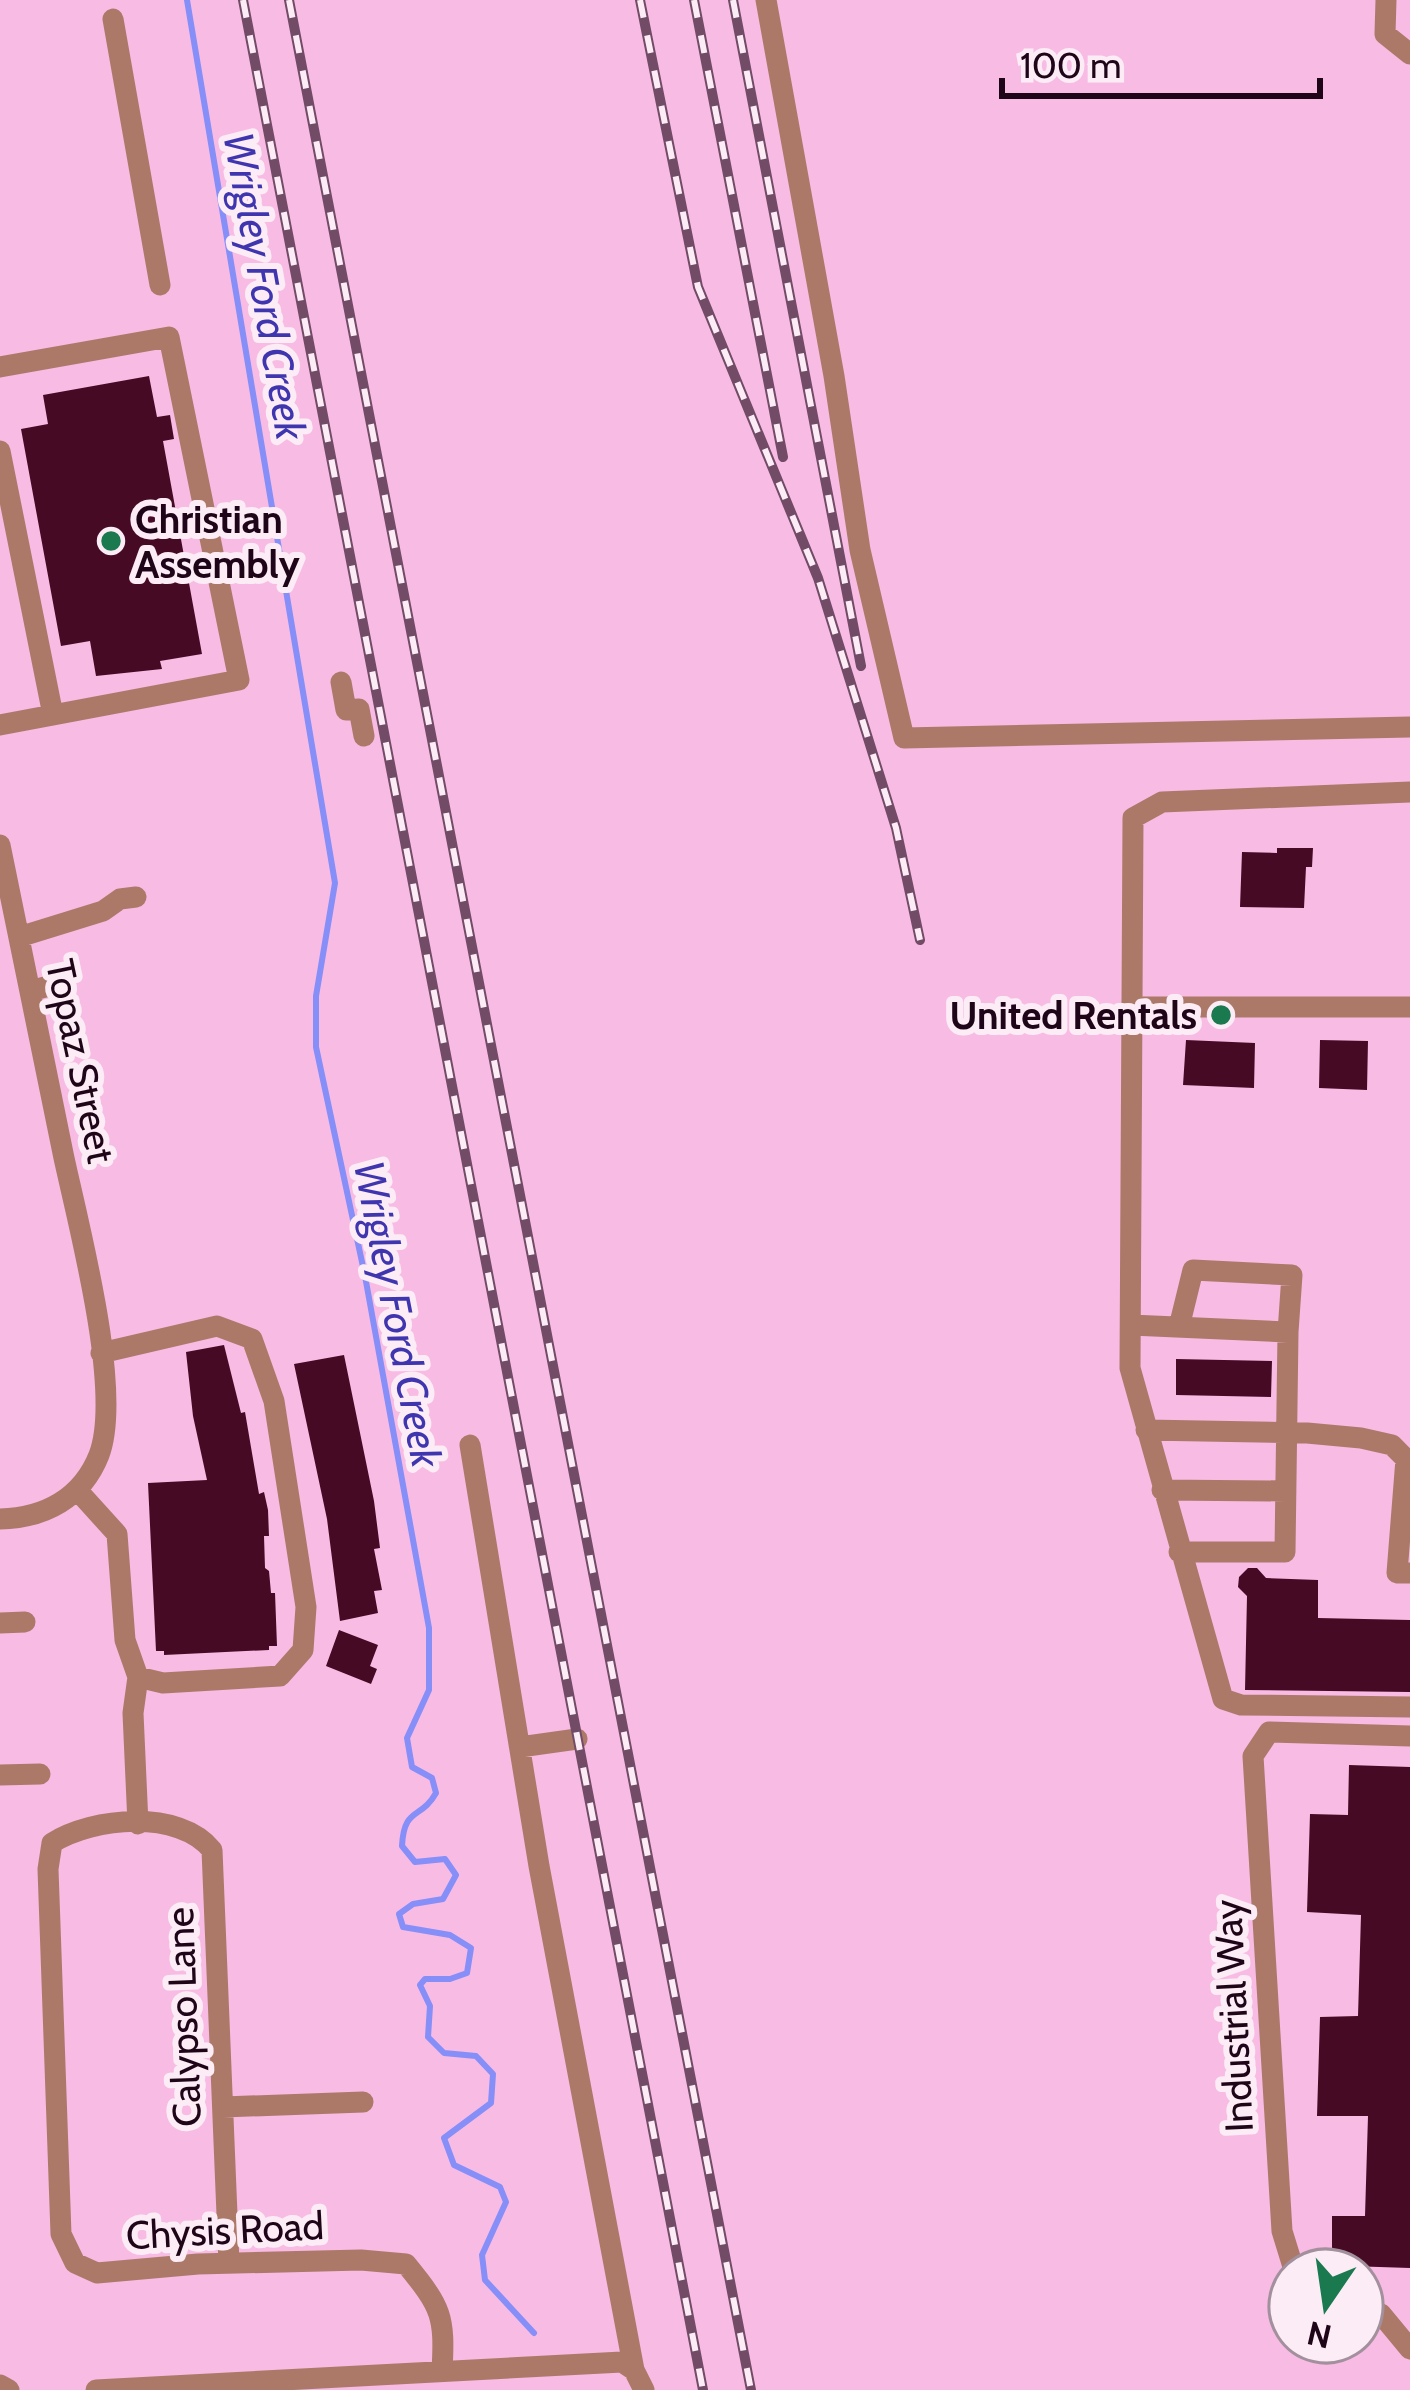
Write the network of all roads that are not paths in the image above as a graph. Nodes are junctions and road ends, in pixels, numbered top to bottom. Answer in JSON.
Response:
{"nodes":[{"id":1,"x":766,"y":0,"type":"edge"},
{"id":2,"x":1386,"y":0,"type":"edge"},
{"id":3,"x":113,"y":19,"type":"dead end"},
{"id":4,"x":1410,"y":54,"type":"edge"},
{"id":5,"x":160,"y":285,"type":"dead end"},
{"id":6,"x":0,"y":367,"type":"edge"},
{"id":7,"x":0,"y":451,"type":"edge"},
{"id":8,"x":341,"y":682,"type":"dead end"},
{"id":9,"x":53,"y":715,"type":"junction"},
{"id":10,"x":0,"y":725,"type":"edge"},
{"id":11,"x":1410,"y":727,"type":"edge"},
{"id":12,"x":364,"y":736,"type":"dead end"},
{"id":13,"x":1410,"y":792,"type":"edge"},
{"id":14,"x":0,"y":845,"type":"edge"},
{"id":15,"x":5,"y":893,"type":"edge"},
{"id":16,"x":136,"y":897,"type":"dead end"},
{"id":17,"x":19,"y":937,"type":"junction"},
{"id":18,"x":64,"y":982,"type":"dead end"},
{"id":19,"x":30,"y":991,"type":"junction"},
{"id":20,"x":1132,"y":1007,"type":"junction"},
{"id":21,"x":1410,"y":1007,"type":"edge"},
{"id":22,"x":93,"y":1298,"type":"junction"},
{"id":23,"x":120,"y":1298,"type":"dead end"},
{"id":24,"x":1131,"y":1325,"type":"junction"},
{"id":25,"x":1179,"y":1327,"type":"junction"},
{"id":26,"x":1288,"y":1332,"type":"junction"},
{"id":27,"x":101,"y":1353,"type":"junction"},
{"id":28,"x":1145,"y":1430,"type":"junction"},
{"id":29,"x":1287,"y":1432,"type":"junction"},
{"id":30,"x":470,"y":1445,"type":"dead end"},
{"id":31,"x":1162,"y":1490,"type":"junction"},
{"id":32,"x":1286,"y":1491,"type":"junction"},
{"id":33,"x":79,"y":1492,"type":"junction"},
{"id":34,"x":0,"y":1519,"type":"edge"},
{"id":35,"x":1179,"y":1552,"type":"junction"},
{"id":36,"x":1410,"y":1574,"type":"edge"},
{"id":37,"x":25,"y":1622,"type":"dead end"},
{"id":38,"x":0,"y":1623,"type":"edge"},
{"id":39,"x":138,"y":1677,"type":"junction"},
{"id":40,"x":1410,"y":1707,"type":"edge"},
{"id":41,"x":1410,"y":1736,"type":"edge"},
{"id":42,"x":577,"y":1739,"type":"dead end"},
{"id":43,"x":520,"y":1747,"type":"junction"},
{"id":44,"x":40,"y":1774,"type":"dead end"},
{"id":45,"x":0,"y":1775,"type":"edge"},
{"id":46,"x":138,"y":1824,"type":"junction"},
{"id":47,"x":363,"y":2102,"type":"dead end"},
{"id":48,"x":223,"y":2108,"type":"junction"},
{"id":49,"x":1287,"y":2246,"type":"edge"},
{"id":50,"x":229,"y":2263,"type":"junction"},
{"id":51,"x":1386,"y":2326,"type":"edge"},
{"id":52,"x":1410,"y":2349,"type":"edge"},
{"id":53,"x":442,"y":2372,"type":"junction"},
{"id":54,"x":639,"y":2380,"type":"edge"},
{"id":55,"x":0,"y":2385,"type":"edge"},
{"id":56,"x":9,"y":2390,"type":"edge"},
{"id":57,"x":96,"y":2390,"type":"edge"}],
"edges":[{"from":1,"to":11,"type":"street"},
{"from":2,"to":4,"type":"street"},
{"from":3,"to":5,"type":"street"},
{"from":6,"to":9,"type":"street"},
{"from":7,"to":9,"type":"street"},
{"from":8,"to":12,"type":"street"},
{"from":9,"to":10,"type":"street"},
{"from":13,"to":20,"type":"street"},
{"from":14,"to":15,"type":"street","name":"Topaz Street"},
{"from":15,"to":17,"type":"street","name":"Topaz Street"},
{"from":16,"to":17,"type":"street"},
{"from":17,"to":19,"type":"street","name":"Topaz Street"},
{"from":18,"to":19,"type":"street"},
{"from":19,"to":22,"type":"street","name":"Topaz Street"},
{"from":20,"to":21,"type":"street"},
{"from":20,"to":24,"type":"street"},
{"from":22,"to":23,"type":"street"},
{"from":22,"to":27,"type":"street","name":"Topaz Street"},
{"from":24,"to":25,"type":"street"},
{"from":24,"to":28,"type":"street"},
{"from":25,"to":26,"type":"street"},
{"from":25,"to":26,"type":"street"},
{"from":26,"to":29,"type":"street"},
{"from":27,"to":33,"type":"street","name":"Topaz Street"},
{"from":27,"to":39,"type":"street"},
{"from":28,"to":29,"type":"street"},
{"from":28,"to":31,"type":"street"},
{"from":29,"to":32,"type":"street"},
{"from":29,"to":36,"type":"street"},
{"from":30,"to":43,"type":"street"},
{"from":31,"to":32,"type":"street"},
{"from":31,"to":35,"type":"street"},
{"from":32,"to":35,"type":"street"},
{"from":33,"to":34,"type":"street"},
{"from":33,"to":39,"type":"street"},
{"from":35,"to":40,"type":"street"},
{"from":37,"to":38,"type":"street"},
{"from":39,"to":46,"type":"street"},
{"from":41,"to":49,"type":"street","name":"Industrial Way"},
{"from":42,"to":43,"type":"street"},
{"from":43,"to":54,"type":"street"},
{"from":44,"to":45,"type":"street"},
{"from":46,"to":48,"type":"street","name":"Calypso Lane"},
{"from":46,"to":50,"type":"street","name":"Chysis Road"},
{"from":47,"to":48,"type":"street"},
{"from":48,"to":50,"type":"street","name":"Calypso Lane"},
{"from":50,"to":53,"type":"street","name":"Chysis Road"},
{"from":51,"to":52,"type":"street"},
{"from":53,"to":54,"type":"street"},
{"from":53,"to":57,"type":"street"},
{"from":55,"to":56,"type":"street"}]}
